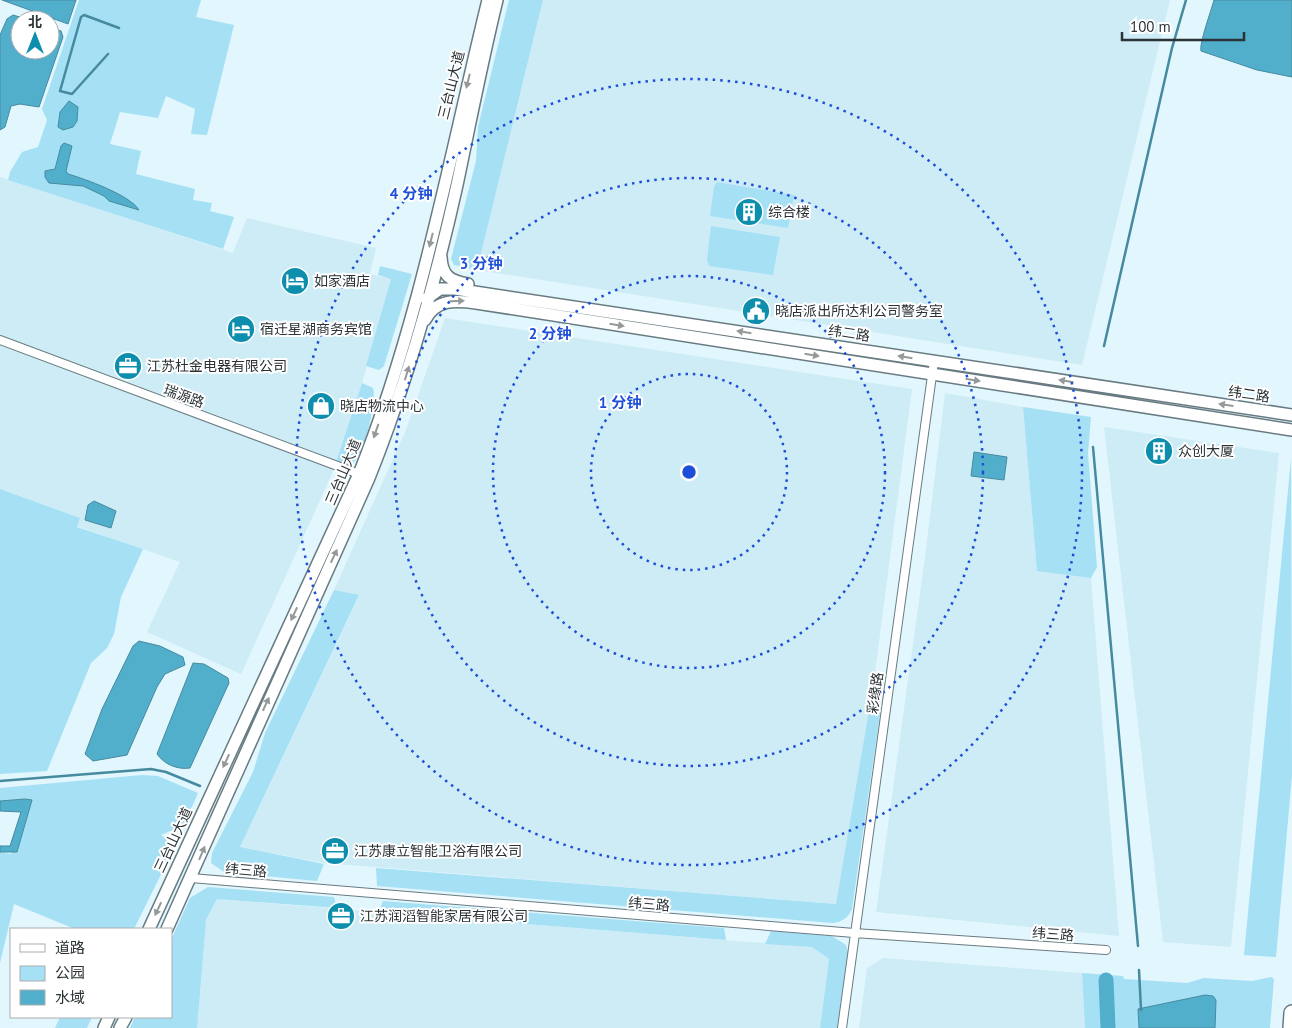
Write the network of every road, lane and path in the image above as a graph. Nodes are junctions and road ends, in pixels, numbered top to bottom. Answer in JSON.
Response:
{"nodes":[{"id":1,"x":488,"y":0,"type":"edge"},
{"id":2,"x":497,"y":0,"type":"edge"},
{"id":3,"x":441,"y":249,"type":"junction"},
{"id":4,"x":429,"y":297,"type":"junction"},
{"id":5,"x":557,"y":304,"type":"junction"},
{"id":6,"x":412,"y":317,"type":"junction"},
{"id":7,"x":420,"y":328,"type":"junction"},
{"id":8,"x":0,"y":340,"type":"edge"},
{"id":9,"x":934,"y":361,"type":"junction"},
{"id":10,"x":932,"y":374,"type":"junction"},
{"id":11,"x":1252,"y":409,"type":"junction"},
{"id":12,"x":1292,"y":410,"type":"edge"},
{"id":13,"x":1292,"y":415,"type":"edge"},
{"id":14,"x":1233,"y":420,"type":"junction"},
{"id":15,"x":1292,"y":430,"type":"edge"},
{"id":16,"x":1292,"y":434,"type":"edge"},
{"id":17,"x":359,"y":474,"type":"junction"},
{"id":18,"x":191,"y":878,"type":"junction"},
{"id":19,"x":149,"y":928,"type":"edge"},
{"id":20,"x":167,"y":928,"type":"edge"},
{"id":21,"x":854,"y":933,"type":"junction"},
{"id":22,"x":1106,"y":950,"type":"dead end"},
{"id":23,"x":1292,"y":1013,"type":"edge"},
{"id":24,"x":842,"y":1028,"type":"edge"},
{"id":25,"x":1291,"y":1028,"type":"edge"}],
"edges":[{"from":1,"to":6,"type":"street","name":"三台山大道","one_way":true},
{"from":2,"to":3,"type":"street","name":"三台山大道"},
{"from":3,"to":4,"type":"street","name":"三台山大道"},
{"from":3,"to":5,"type":"street"},
{"from":4,"to":5,"type":"street","name":"纬二路"},
{"from":4,"to":6,"type":"street","name":"纬二路"},
{"from":4,"to":7,"type":"street","name":"三台山大道"},
{"from":9,"to":5,"type":"street","name":"纬二路","one_way":true},
{"from":6,"to":17,"type":"street","name":"三台山大道","one_way":true},
{"from":7,"to":10,"type":"street","name":"纬二路","one_way":true},
{"from":18,"to":7,"type":"street","name":"三台山大道","one_way":true},
{"from":8,"to":17,"type":"street","name":"瑞源路"},
{"from":9,"to":10,"type":"street","name":"彩缘路"},
{"from":11,"to":9,"type":"street","name":"纬二路","one_way":true},
{"from":10,"to":14,"type":"street","name":"纬二路","one_way":true},
{"from":10,"to":21,"type":"street","name":"彩缘路"},
{"from":11,"to":12,"type":"street"},
{"from":11,"to":13,"type":"street","name":"纬二路"},
{"from":14,"to":15,"type":"street","name":"纬二路"},
{"from":14,"to":16,"type":"street"},
{"from":17,"to":19,"type":"street","name":"三台山大道","one_way":true},
{"from":18,"to":20,"type":"street","name":"三台山大道"},
{"from":18,"to":21,"type":"street","name":"纬三路"},
{"from":21,"to":22,"type":"street","name":"纬三路"},
{"from":21,"to":24,"type":"street","name":"彩缘路"},
{"from":23,"to":25,"type":"highway"}]}
